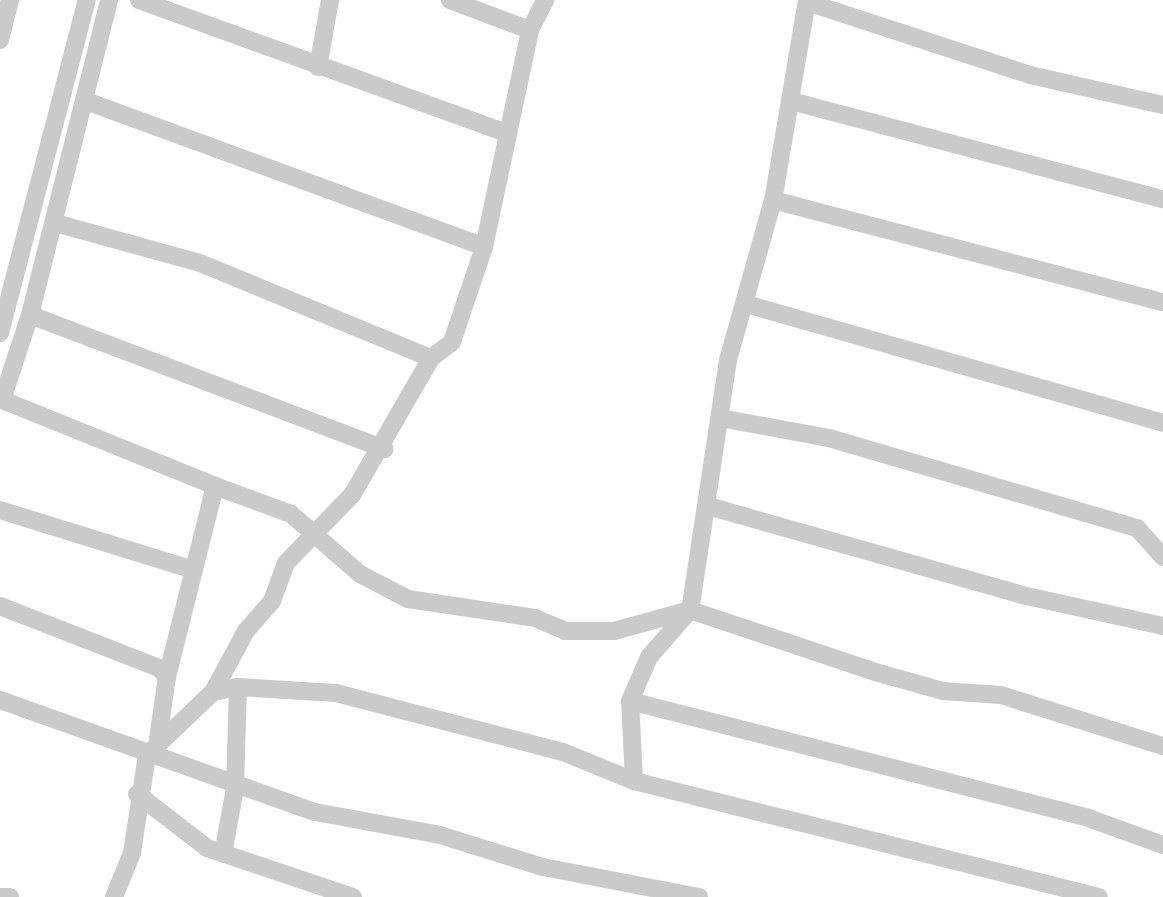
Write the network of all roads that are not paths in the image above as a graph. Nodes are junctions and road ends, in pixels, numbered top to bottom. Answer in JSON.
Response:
{"nodes":[{"id":1,"x":10,"y":0,"type":"edge"},
{"id":2,"x":86,"y":0,"type":"edge"},
{"id":3,"x":109,"y":0,"type":"edge"},
{"id":4,"x":139,"y":0,"type":"edge"},
{"id":5,"x":330,"y":0,"type":"edge"},
{"id":6,"x":450,"y":0,"type":"edge"},
{"id":7,"x":545,"y":0,"type":"edge"},
{"id":8,"x":807,"y":1,"type":"edge"},
{"id":9,"x":530,"y":30,"type":"junction"},
{"id":10,"x":0,"y":40,"type":"edge"},
{"id":11,"x":318,"y":67,"type":"junction"},
{"id":12,"x":791,"y":100,"type":"junction"},
{"id":13,"x":86,"y":101,"type":"junction"},
{"id":14,"x":1163,"y":105,"type":"edge"},
{"id":15,"x":506,"y":133,"type":"junction"},
{"id":16,"x":1163,"y":199,"type":"edge"},
{"id":17,"x":773,"y":200,"type":"junction"},
{"id":18,"x":54,"y":223,"type":"junction"},
{"id":19,"x":484,"y":247,"type":"junction"},
{"id":20,"x":1163,"y":302,"type":"edge"},
{"id":21,"x":746,"y":304,"type":"junction"},
{"id":22,"x":30,"y":315,"type":"junction"},
{"id":23,"x":0,"y":333,"type":"edge"},
{"id":24,"x":432,"y":358,"type":"junction"},
{"id":25,"x":1,"y":399,"type":"edge"},
{"id":26,"x":720,"y":418,"type":"junction"},
{"id":27,"x":1163,"y":422,"type":"edge"},
{"id":28,"x":384,"y":449,"type":"junction"},
{"id":29,"x":215,"y":486,"type":"junction"},
{"id":30,"x":708,"y":506,"type":"junction"},
{"id":31,"x":0,"y":510,"type":"edge"},
{"id":32,"x":314,"y":539,"type":"junction"},
{"id":33,"x":1163,"y":557,"type":"edge"},
{"id":34,"x":194,"y":570,"type":"junction"},
{"id":35,"x":0,"y":606,"type":"edge"},
{"id":36,"x":690,"y":610,"type":"junction"},
{"id":37,"x":1163,"y":626,"type":"edge"},
{"id":38,"x":167,"y":676,"type":"junction"},
{"id":39,"x":238,"y":686,"type":"junction"},
{"id":40,"x":213,"y":692,"type":"junction"},
{"id":41,"x":0,"y":700,"type":"edge"},
{"id":42,"x":630,"y":701,"type":"junction"},
{"id":43,"x":1163,"y":746,"type":"edge"},
{"id":44,"x":152,"y":747,"type":"junction"},
{"id":45,"x":634,"y":782,"type":"junction"},
{"id":46,"x":235,"y":788,"type":"junction"},
{"id":47,"x":137,"y":794,"type":"junction"},
{"id":48,"x":1163,"y":845,"type":"edge"},
{"id":49,"x":224,"y":854,"type":"junction"},
{"id":50,"x":118,"y":895,"type":"edge"},
{"id":51,"x":1,"y":897,"type":"edge"},
{"id":52,"x":10,"y":897,"type":"edge"},
{"id":53,"x":353,"y":897,"type":"edge"},
{"id":54,"x":699,"y":897,"type":"edge"},
{"id":55,"x":1099,"y":897,"type":"edge"}],
"edges":[{"from":1,"to":10,"type":"street"},
{"from":2,"to":23,"type":"street"},
{"from":3,"to":13,"type":"street"},
{"from":4,"to":11,"type":"street"},
{"from":5,"to":11,"type":"street"},
{"from":6,"to":9,"type":"street"},
{"from":7,"to":9,"type":"street"},
{"from":8,"to":12,"type":"street"},
{"from":8,"to":14,"type":"street"},
{"from":9,"to":15,"type":"street"},
{"from":11,"to":15,"type":"street"},
{"from":12,"to":16,"type":"street"},
{"from":12,"to":17,"type":"street"},
{"from":13,"to":18,"type":"street"},
{"from":13,"to":19,"type":"street"},
{"from":15,"to":19,"type":"street"},
{"from":17,"to":20,"type":"street"},
{"from":17,"to":21,"type":"street"},
{"from":18,"to":22,"type":"street"},
{"from":18,"to":24,"type":"street"},
{"from":19,"to":24,"type":"street"},
{"from":21,"to":26,"type":"street"},
{"from":21,"to":27,"type":"street"},
{"from":22,"to":25,"type":"street"},
{"from":22,"to":28,"type":"street"},
{"from":24,"to":28,"type":"street"},
{"from":25,"to":29,"type":"street"},
{"from":26,"to":30,"type":"street"},
{"from":26,"to":33,"type":"street"},
{"from":28,"to":32,"type":"street"},
{"from":29,"to":32,"type":"street"},
{"from":29,"to":34,"type":"street"},
{"from":30,"to":36,"type":"street"},
{"from":30,"to":37,"type":"street"},
{"from":31,"to":34,"type":"street"},
{"from":32,"to":36,"type":"street"},
{"from":32,"to":40,"type":"street"},
{"from":34,"to":38,"type":"street"},
{"from":35,"to":38,"type":"street"},
{"from":36,"to":42,"type":"street"},
{"from":36,"to":43,"type":"street"},
{"from":38,"to":44,"type":"street"},
{"from":39,"to":40,"type":"street"},
{"from":39,"to":45,"type":"street"},
{"from":39,"to":46,"type":"street"},
{"from":40,"to":44,"type":"street"},
{"from":41,"to":44,"type":"street"},
{"from":42,"to":45,"type":"street"},
{"from":42,"to":48,"type":"street"},
{"from":44,"to":46,"type":"street"},
{"from":44,"to":47,"type":"street"},
{"from":45,"to":55,"type":"street"},
{"from":46,"to":49,"type":"street"},
{"from":46,"to":54,"type":"street"},
{"from":47,"to":49,"type":"street"},
{"from":47,"to":50,"type":"street"},
{"from":49,"to":53,"type":"street"},
{"from":51,"to":52,"type":"street"}]}
